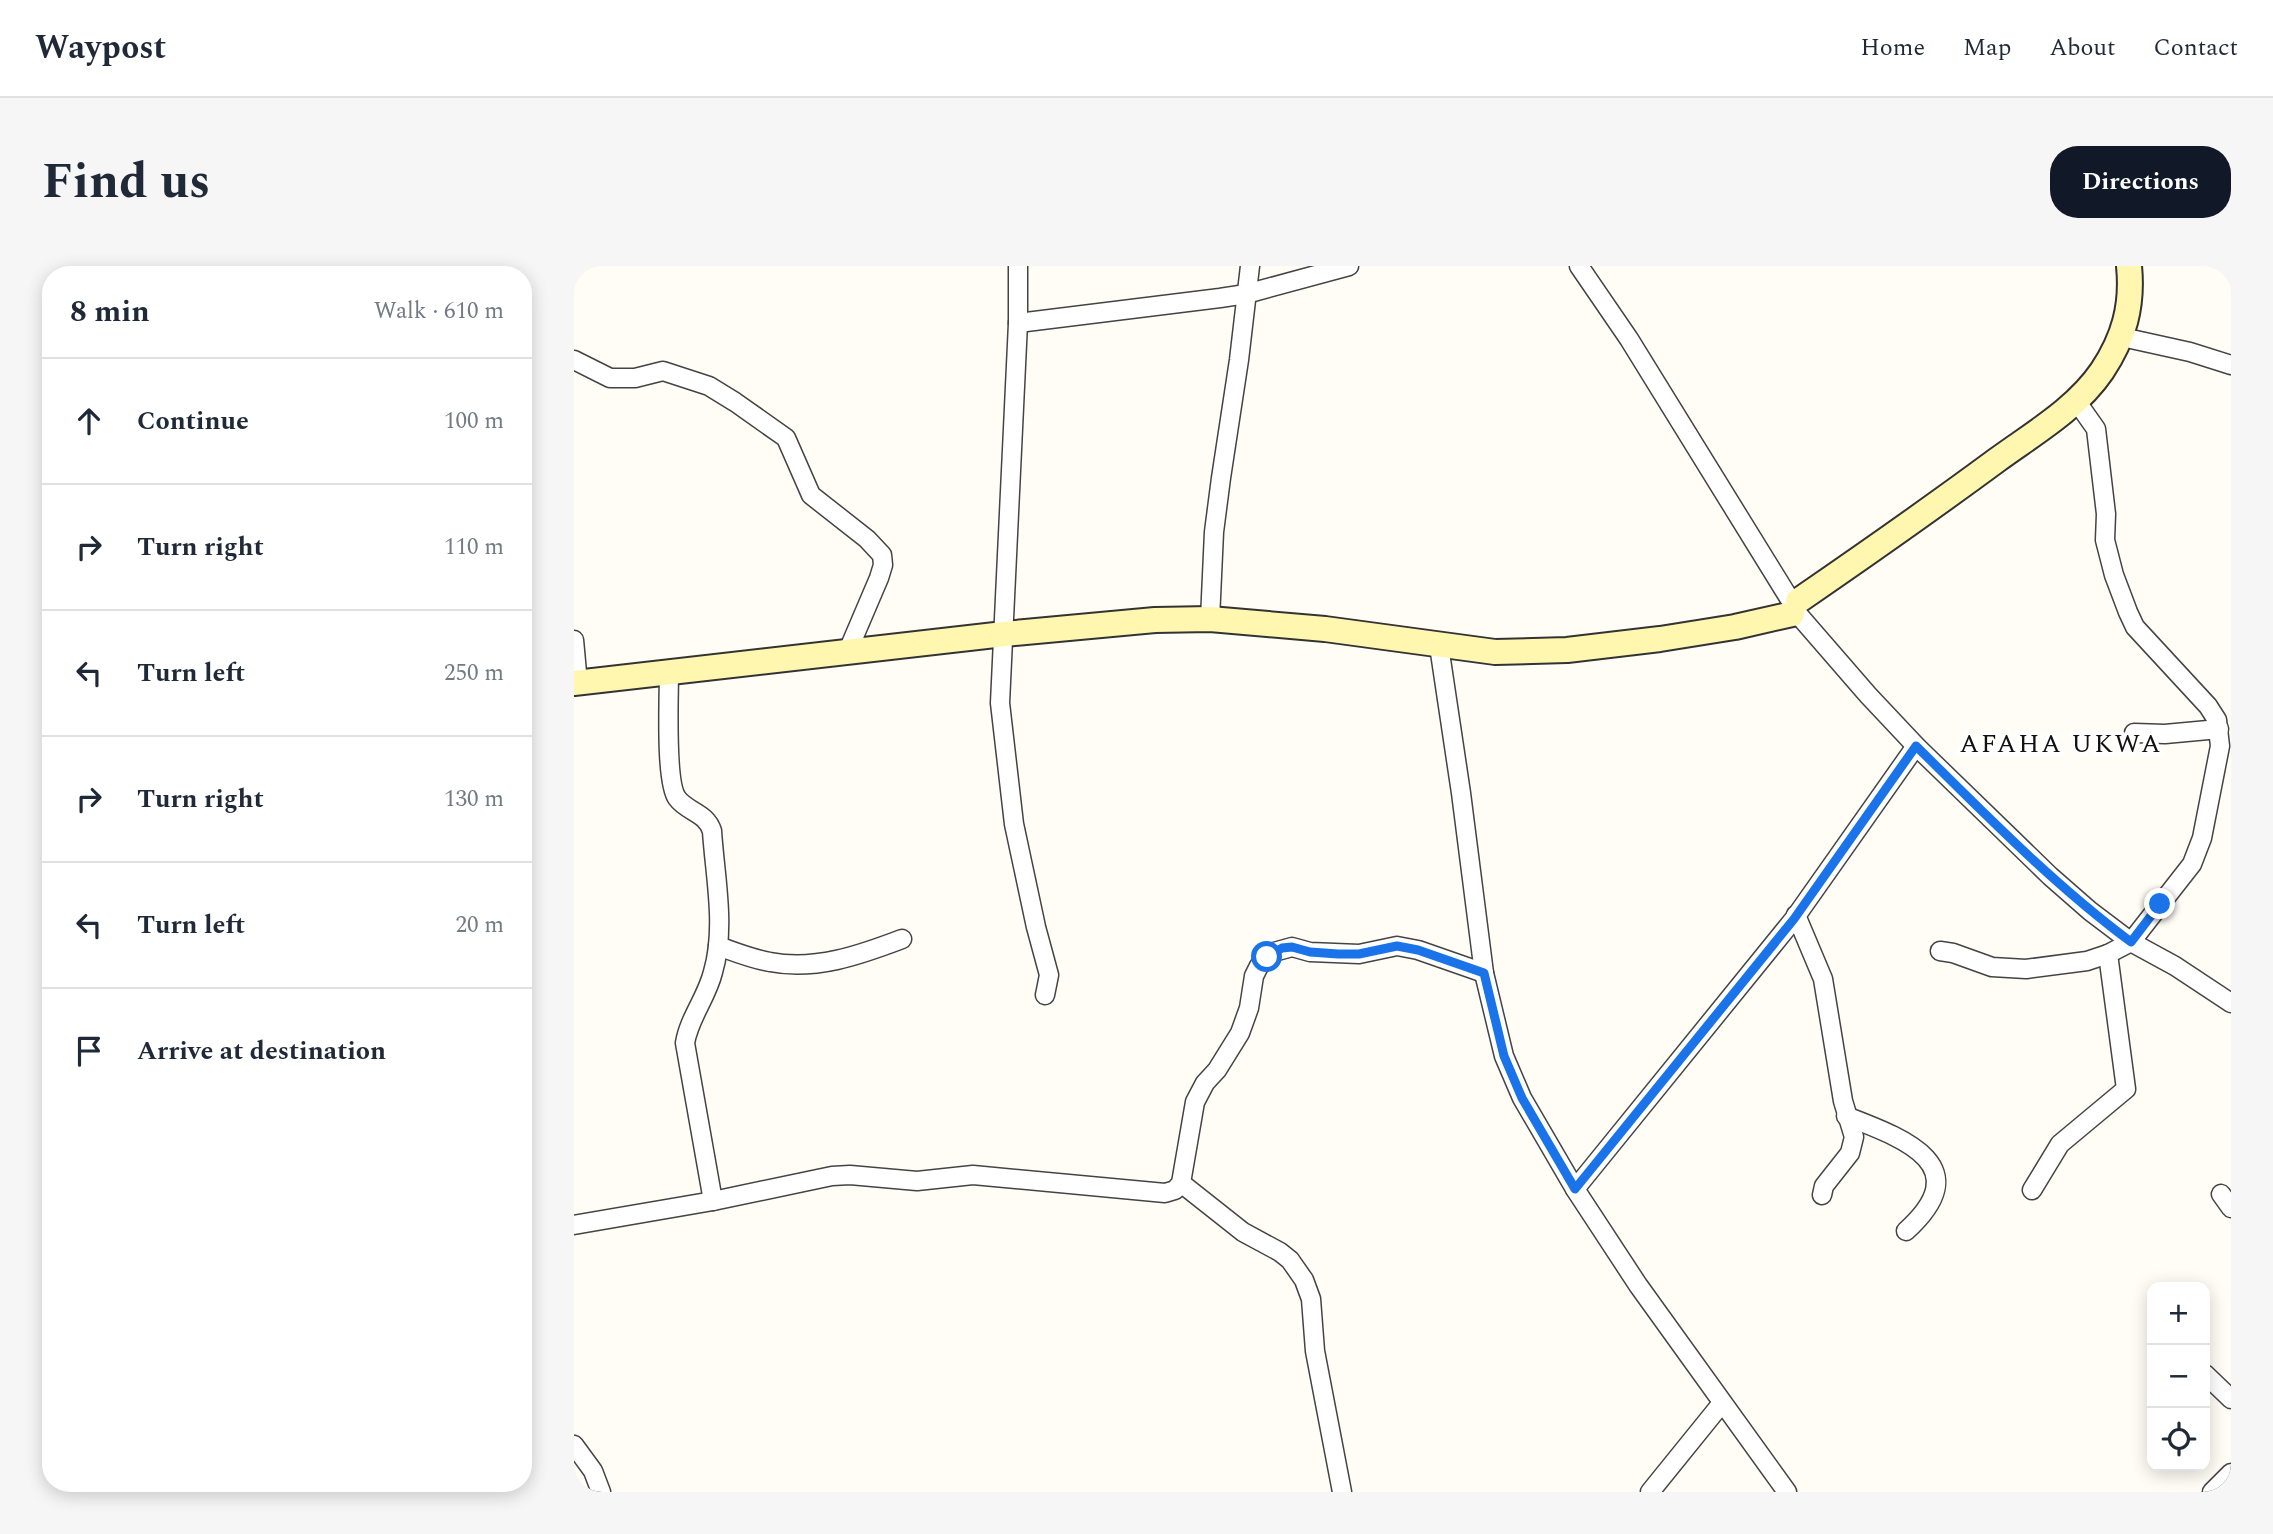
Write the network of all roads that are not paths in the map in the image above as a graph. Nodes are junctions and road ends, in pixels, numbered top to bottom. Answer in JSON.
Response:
{"nodes":[{"id":1,"x":1018,"y":266,"type":"edge"},
{"id":2,"x":1250,"y":266,"type":"edge"},
{"id":3,"x":1349,"y":266,"type":"edge"},
{"id":4,"x":1579,"y":266,"type":"edge"},
{"id":5,"x":2129,"y":266,"type":"edge"},
{"id":6,"x":1246,"y":294,"type":"junction"},
{"id":7,"x":1018,"y":323,"type":"junction"},
{"id":8,"x":2122,"y":337,"type":"junction"},
{"id":9,"x":574,"y":360,"type":"edge"},
{"id":10,"x":2231,"y":365,"type":"edge"},
{"id":11,"x":2077,"y":402,"type":"junction"},
{"id":12,"x":1792,"y":606,"type":"junction"},
{"id":13,"x":1210,"y":620,"type":"junction"},
{"id":14,"x":1004,"y":634,"type":"junction"},
{"id":15,"x":574,"y":640,"type":"edge"},
{"id":16,"x":1439,"y":646,"type":"junction"},
{"id":17,"x":847,"y":653,"type":"junction"},
{"id":18,"x":669,"y":672,"type":"junction"},
{"id":19,"x":576,"y":683,"type":"edge"},
{"id":20,"x":2219,"y":729,"type":"junction"},
{"id":21,"x":2134,"y":733,"type":"dead end"},
{"id":22,"x":1916,"y":746,"type":"junction"},
{"id":23,"x":1796,"y":915,"type":"junction"},
{"id":24,"x":902,"y":939,"type":"dead end"},
{"id":25,"x":2131,"y":942,"type":"junction"},
{"id":26,"x":718,"y":946,"type":"junction"},
{"id":27,"x":1940,"y":951,"type":"dead end"},
{"id":28,"x":2108,"y":954,"type":"junction"},
{"id":29,"x":1484,"y":973,"type":"junction"},
{"id":30,"x":1045,"y":995,"type":"dead end"},
{"id":31,"x":2231,"y":1003,"type":"edge"},
{"id":32,"x":1846,"y":1116,"type":"junction"},
{"id":33,"x":1181,"y":1183,"type":"junction"},
{"id":34,"x":1575,"y":1189,"type":"junction"},
{"id":35,"x":2032,"y":1190,"type":"dead end"},
{"id":36,"x":1822,"y":1195,"type":"dead end"},
{"id":37,"x":713,"y":1201,"type":"junction"},
{"id":38,"x":574,"y":1225,"type":"edge"},
{"id":39,"x":1906,"y":1231,"type":"dead end"},
{"id":40,"x":2210,"y":1379,"type":"edge"},
{"id":41,"x":2231,"y":1399,"type":"edge"},
{"id":42,"x":1722,"y":1403,"type":"junction"},
{"id":43,"x":574,"y":1445,"type":"edge"},
{"id":44,"x":2231,"y":1473,"type":"edge"},
{"id":45,"x":602,"y":1491,"type":"edge"},
{"id":46,"x":1342,"y":1492,"type":"edge"},
{"id":47,"x":1650,"y":1492,"type":"edge"},
{"id":48,"x":1787,"y":1492,"type":"edge"},
{"id":49,"x":2212,"y":1492,"type":"edge"}],
"edges":[{"from":1,"to":7,"type":"street"},
{"from":2,"to":6,"type":"street"},
{"from":3,"to":6,"type":"street"},
{"from":4,"to":12,"type":"street"},
{"from":5,"to":8,"type":"street"},
{"from":6,"to":7,"type":"street"},
{"from":6,"to":13,"type":"street"},
{"from":7,"to":14,"type":"street"},
{"from":8,"to":10,"type":"street"},
{"from":8,"to":11,"type":"street"},
{"from":9,"to":17,"type":"street"},
{"from":11,"to":12,"type":"street"},
{"from":11,"to":20,"type":"street"},
{"from":12,"to":16,"type":"street"},
{"from":12,"to":22,"type":"street"},
{"from":13,"to":14,"type":"street"},
{"from":13,"to":16,"type":"street"},
{"from":14,"to":17,"type":"street"},
{"from":14,"to":30,"type":"street"},
{"from":15,"to":19,"type":"street"},
{"from":16,"to":29,"type":"street"},
{"from":17,"to":18,"type":"street"},
{"from":18,"to":19,"type":"street"},
{"from":18,"to":26,"type":"street"},
{"from":20,"to":21,"type":"street"},
{"from":20,"to":25,"type":"street"},
{"from":22,"to":23,"type":"street"},
{"from":22,"to":25,"type":"street"},
{"from":23,"to":32,"type":"street"},
{"from":23,"to":34,"type":"street"},
{"from":24,"to":26,"type":"street"},
{"from":25,"to":28,"type":"street"},
{"from":25,"to":31,"type":"street"},
{"from":26,"to":37,"type":"street"},
{"from":27,"to":28,"type":"street"},
{"from":28,"to":35,"type":"street"},
{"from":29,"to":33,"type":"street"},
{"from":29,"to":34,"type":"street"},
{"from":32,"to":36,"type":"street"},
{"from":32,"to":39,"type":"street"},
{"from":33,"to":37,"type":"street"},
{"from":33,"to":46,"type":"street"},
{"from":34,"to":42,"type":"street"},
{"from":37,"to":38,"type":"street"},
{"from":40,"to":41,"type":"street"},
{"from":42,"to":47,"type":"street"},
{"from":42,"to":48,"type":"street"},
{"from":43,"to":45,"type":"street"},
{"from":44,"to":49,"type":"street"}]}
